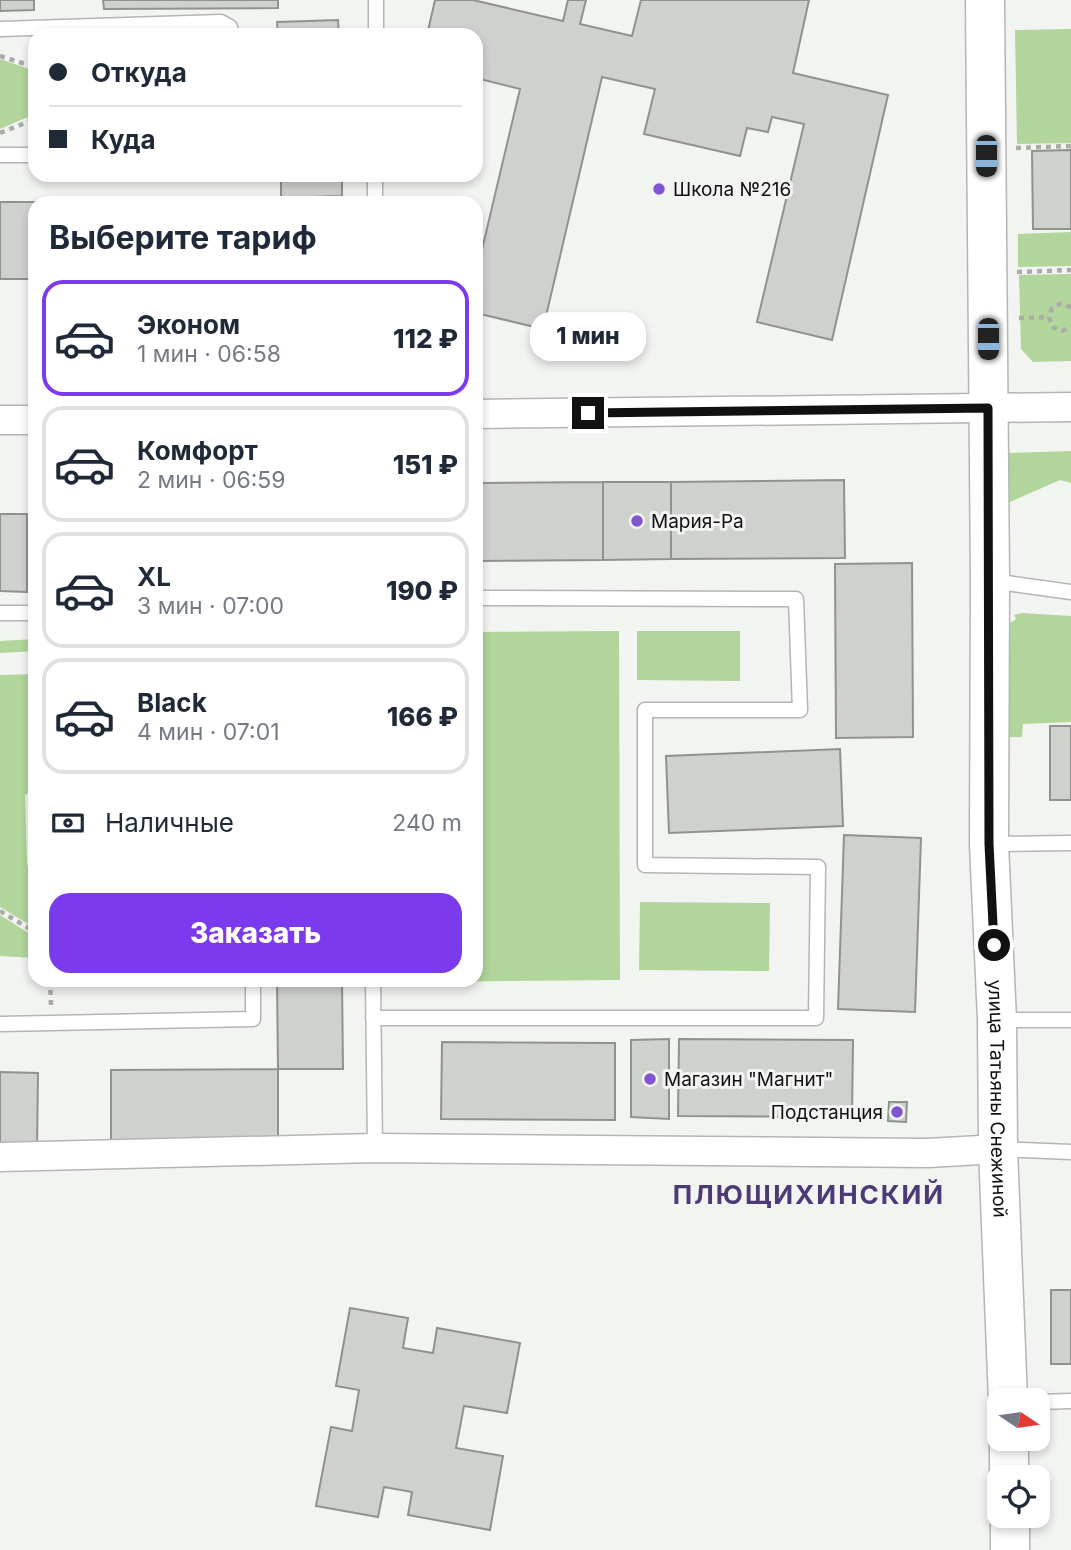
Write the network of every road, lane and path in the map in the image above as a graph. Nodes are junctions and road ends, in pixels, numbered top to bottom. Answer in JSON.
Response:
{"nodes":[{"id":1,"x":376,"y":0,"type":"edge"},
{"id":2,"x":985,"y":0,"type":"edge"},
{"id":3,"x":28,"y":28,"type":"edge"},
{"id":4,"x":31,"y":28,"type":"edge"},
{"id":5,"x":230,"y":28,"type":"edge"},
{"id":6,"x":376,"y":28,"type":"edge"},
{"id":7,"x":0,"y":29,"type":"edge"},
{"id":8,"x":0,"y":56,"type":"edge"},
{"id":9,"x":28,"y":65,"type":"edge"},
{"id":10,"x":28,"y":122,"type":"edge"},
{"id":11,"x":0,"y":133,"type":"edge"},
{"id":12,"x":1071,"y":146,"type":"edge"},
{"id":13,"x":1011,"y":148,"type":"dead end"},
{"id":14,"x":0,"y":155,"type":"edge"},
{"id":15,"x":28,"y":155,"type":"edge"},
{"id":16,"x":1071,"y":270,"type":"edge"},
{"id":17,"x":1013,"y":272,"type":"dead end"},
{"id":18,"x":1071,"y":307,"type":"edge"},
{"id":19,"x":1049,"y":317,"type":"junction"},
{"id":20,"x":1014,"y":318,"type":"dead end"},
{"id":21,"x":1071,"y":327,"type":"edge"},
{"id":22,"x":1071,"y":407,"type":"edge"},
{"id":23,"x":988,"y":408,"type":"junction"},
{"id":24,"x":483,"y":414,"type":"edge"},
{"id":25,"x":0,"y":420,"type":"edge"},
{"id":26,"x":28,"y":420,"type":"edge"},
{"id":27,"x":990,"y":581,"type":"junction"},
{"id":28,"x":1071,"y":592,"type":"edge"},
{"id":29,"x":483,"y":598,"type":"edge"},
{"id":30,"x":28,"y":612,"type":"edge"},
{"id":31,"x":0,"y":613,"type":"edge"},
{"id":32,"x":989,"y":844,"type":"junction"},
{"id":33,"x":1071,"y":844,"type":"edge"},
{"id":34,"x":0,"y":911,"type":"edge"},
{"id":35,"x":28,"y":928,"type":"edge"},
{"id":36,"x":253,"y":987,"type":"edge"},
{"id":37,"x":373,"y":987,"type":"edge"},
{"id":38,"x":373,"y":1017,"type":"junction"},
{"id":39,"x":997,"y":1020,"type":"junction"},
{"id":40,"x":1071,"y":1020,"type":"edge"},
{"id":41,"x":0,"y":1024,"type":"edge"},
{"id":42,"x":375,"y":1148,"type":"junction"},
{"id":43,"x":998,"y":1149,"type":"junction"},
{"id":44,"x":1071,"y":1152,"type":"edge"},
{"id":45,"x":0,"y":1157,"type":"edge"},
{"id":46,"x":1008,"y":1388,"type":"edge"},
{"id":47,"x":1071,"y":1401,"type":"edge"},
{"id":48,"x":1050,"y":1402,"type":"edge"},
{"id":49,"x":1010,"y":1528,"type":"edge"},
{"id":50,"x":1010,"y":1550,"type":"edge"}],
"edges":[{"from":1,"to":6,"type":"lane"},
{"from":2,"to":23,"type":"street","name":"улица Татьяны Снежиной"},
{"from":3,"to":7,"type":"lane"},
{"from":4,"to":5,"type":"lane"},
{"from":8,"to":9,"type":"path"},
{"from":10,"to":11,"type":"path"},
{"from":12,"to":13,"type":"path"},
{"from":14,"to":15,"type":"lane"},
{"from":16,"to":17,"type":"path"},
{"from":18,"to":19,"type":"path"},
{"from":19,"to":20,"type":"path"},
{"from":19,"to":21,"type":"path"},
{"from":22,"to":23,"type":"street"},
{"from":23,"to":24,"type":"street"},
{"from":23,"to":27,"type":"street","name":"улица Татьяны Снежиной"},
{"from":25,"to":26,"type":"street"},
{"from":27,"to":28,"type":"lane"},
{"from":27,"to":32,"type":"street","name":"улица Татьяны Снежиной"},
{"from":29,"to":38,"type":"lane"},
{"from":30,"to":31,"type":"lane"},
{"from":32,"to":33,"type":"lane"},
{"from":32,"to":39,"type":"street","name":"улица Татьяны Снежиной"},
{"from":34,"to":35,"type":"path"},
{"from":36,"to":41,"type":"lane"},
{"from":37,"to":38,"type":"lane"},
{"from":38,"to":42,"type":"lane"},
{"from":39,"to":40,"type":"lane"},
{"from":39,"to":43,"type":"street","name":"улица Татьяны Снежиной"},
{"from":42,"to":43,"type":"street"},
{"from":42,"to":45,"type":"street"},
{"from":43,"to":44,"type":"lane"},
{"from":43,"to":46,"type":"street","name":"улица Татьяны Снежиной"},
{"from":47,"to":48,"type":"lane"},
{"from":49,"to":50,"type":"street"}]}
